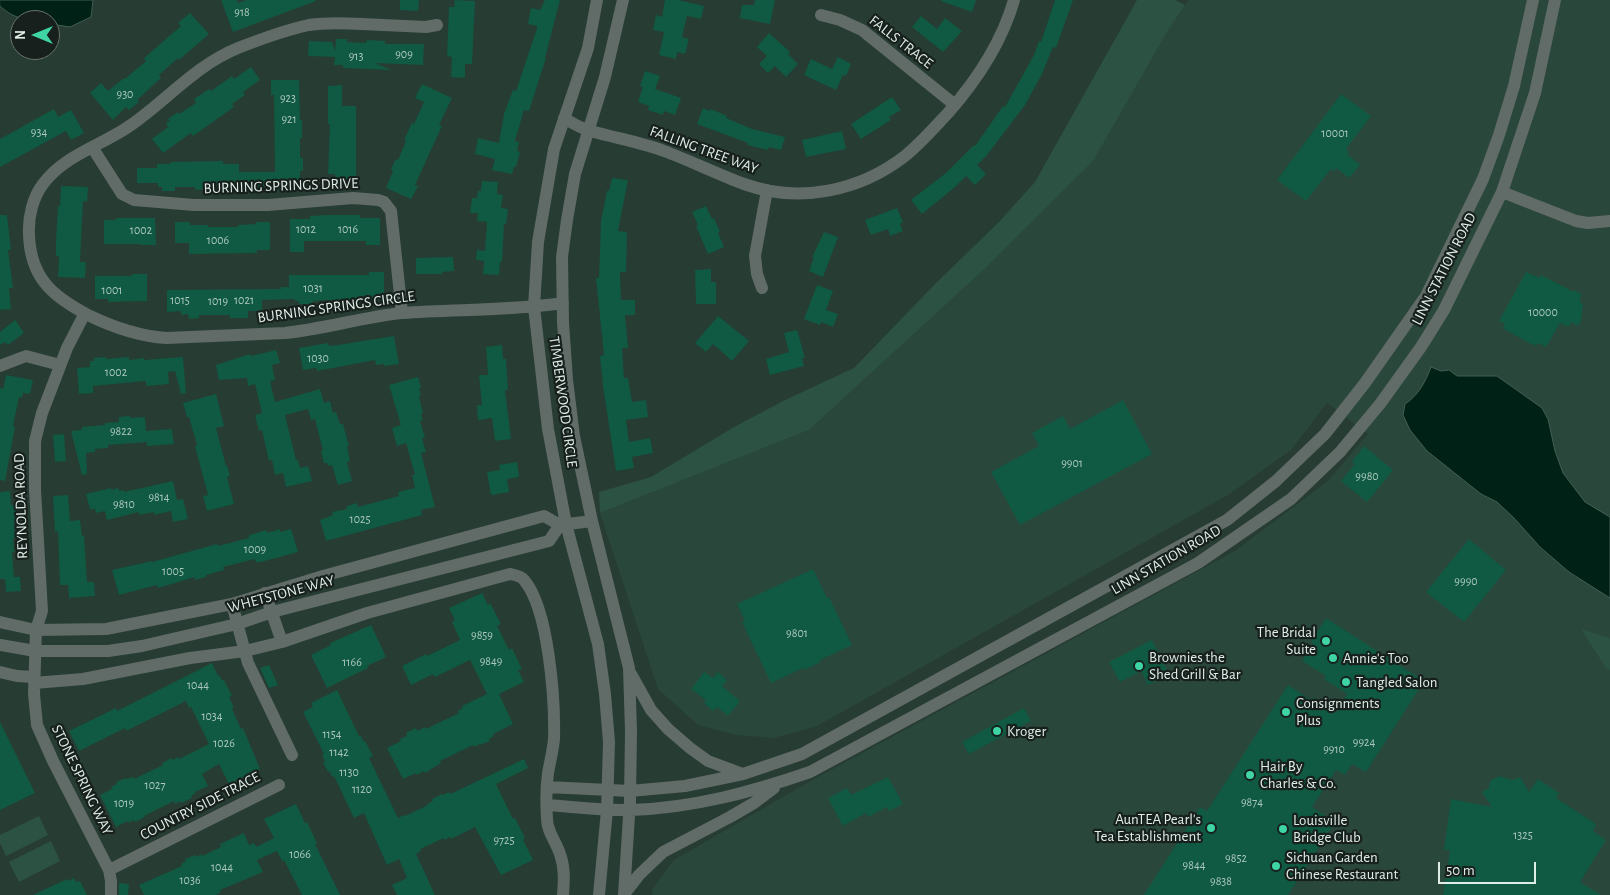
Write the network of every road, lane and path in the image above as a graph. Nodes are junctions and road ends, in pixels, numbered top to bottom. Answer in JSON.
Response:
{"nodes":[{"id":1,"x":597,"y":0,"type":"edge"},
{"id":2,"x":623,"y":0,"type":"edge"},
{"id":3,"x":1014,"y":0,"type":"edge"},
{"id":4,"x":1532,"y":0,"type":"edge"},
{"id":5,"x":1555,"y":0,"type":"edge"},
{"id":6,"x":821,"y":15,"type":"dead end"},
{"id":7,"x":437,"y":25,"type":"dead end"},
{"id":8,"x":955,"y":105,"type":"junction"},
{"id":9,"x":564,"y":118,"type":"junction"},
{"id":10,"x":590,"y":131,"type":"junction"},
{"id":11,"x":92,"y":147,"type":"junction"},
{"id":12,"x":767,"y":190,"type":"junction"},
{"id":13,"x":1502,"y":192,"type":"junction"},
{"id":14,"x":1610,"y":221,"type":"edge"},
{"id":15,"x":762,"y":288,"type":"dead end"},
{"id":16,"x":563,"y":303,"type":"junction"},
{"id":17,"x":534,"y":307,"type":"junction"},
{"id":18,"x":85,"y":313,"type":"junction"},
{"id":19,"x":402,"y":313,"type":"junction"},
{"id":20,"x":60,"y":365,"type":"junction"},
{"id":21,"x":0,"y":366,"type":"edge"},
{"id":22,"x":592,"y":521,"type":"junction"},
{"id":23,"x":563,"y":525,"type":"junction"},
{"id":24,"x":266,"y":593,"type":"junction"},
{"id":25,"x":232,"y":604,"type":"junction"},
{"id":26,"x":272,"y":612,"type":"junction"},
{"id":27,"x":0,"y":622,"type":"edge"},
{"id":28,"x":237,"y":624,"type":"junction"},
{"id":29,"x":36,"y":630,"type":"junction"},
{"id":30,"x":282,"y":642,"type":"junction"},
{"id":31,"x":0,"y":645,"type":"edge"},
{"id":32,"x":245,"y":651,"type":"junction"},
{"id":33,"x":35,"y":652,"type":"junction"},
{"id":34,"x":629,"y":668,"type":"junction"},
{"id":35,"x":0,"y":672,"type":"edge"},
{"id":36,"x":34,"y":680,"type":"junction"},
{"id":37,"x":292,"y":755,"type":"dead end"},
{"id":38,"x":743,"y":774,"type":"junction"},
{"id":39,"x":782,"y":782,"type":"junction"},
{"id":40,"x":279,"y":785,"type":"dead end"},
{"id":41,"x":548,"y":787,"type":"junction"},
{"id":42,"x":608,"y":789,"type":"junction"},
{"id":43,"x":630,"y":791,"type":"junction"},
{"id":44,"x":547,"y":805,"type":"junction"},
{"id":45,"x":607,"y":810,"type":"junction"},
{"id":46,"x":630,"y":810,"type":"junction"},
{"id":47,"x":109,"y":870,"type":"junction"},
{"id":48,"x":625,"y":894,"type":"edge"},
{"id":49,"x":111,"y":895,"type":"edge"},
{"id":50,"x":562,"y":895,"type":"edge"},
{"id":51,"x":599,"y":895,"type":"edge"}],
"edges":[{"from":1,"to":9,"type":"street","name":"TIMBERWOOD CIRCLE"},
{"from":2,"to":10,"type":"street","name":"TIMBERWOOD CIRCLE"},
{"from":3,"to":8,"type":"street","name":"FALLING TREE WAY"},
{"from":4,"to":38,"type":"street","name":"LINN STATION ROAD"},
{"from":5,"to":13,"type":"street","name":"LINN STATION ROAD"},
{"from":6,"to":8,"type":"street","name":"FALLS TRACE"},
{"from":7,"to":11,"type":"street","name":"BURNING SPRINGS CIRCLE"},
{"from":8,"to":12,"type":"street","name":"FALLING TREE WAY"},
{"from":9,"to":10,"type":"street","name":"FALLING TREE WAY"},
{"from":9,"to":17,"type":"street","name":"TIMBERWOOD CIRCLE"},
{"from":10,"to":12,"type":"street","name":"FALLING TREE WAY"},
{"from":10,"to":16,"type":"street","name":"TIMBERWOOD CIRCLE"},
{"from":11,"to":18,"type":"street","name":"BURNING SPRINGS CIRCLE"},
{"from":11,"to":19,"type":"street","name":"BURNING SPRINGS DRIVE"},
{"from":12,"to":15,"type":"street"},
{"from":13,"to":14,"type":"street"},
{"from":13,"to":39,"type":"street","name":"LINN STATION ROAD"},
{"from":16,"to":17,"type":"street","name":"BURNING SPRINGS CIRCLE"},
{"from":16,"to":22,"type":"street","name":"TIMBERWOOD CIRCLE"},
{"from":17,"to":19,"type":"street","name":"BURNING SPRINGS CIRCLE"},
{"from":17,"to":23,"type":"street","name":"TIMBERWOOD CIRCLE"},
{"from":18,"to":19,"type":"street","name":"BURNING SPRINGS CIRCLE"},
{"from":18,"to":20,"type":"street","name":"REYNOLDA ROAD"},
{"from":20,"to":21,"type":"street"},
{"from":20,"to":29,"type":"street","name":"REYNOLDA ROAD"},
{"from":22,"to":23,"type":"street","name":"WHETSTONE WAY"},
{"from":22,"to":34,"type":"street","name":"TIMBERWOOD CIRCLE"},
{"from":23,"to":24,"type":"street","name":"WHETSTONE WAY"},
{"from":23,"to":26,"type":"street","name":"WHETSTONE WAY"},
{"from":23,"to":42,"type":"street","name":"TIMBERWOOD CIRCLE"},
{"from":24,"to":25,"type":"street","name":"WHETSTONE WAY"},
{"from":24,"to":26,"type":"street"},
{"from":25,"to":28,"type":"street"},
{"from":25,"to":29,"type":"street","name":"WHETSTONE WAY"},
{"from":26,"to":28,"type":"street","name":"WHETSTONE WAY"},
{"from":26,"to":30,"type":"street"},
{"from":27,"to":29,"type":"street","name":"WHETSTONE WAY"},
{"from":28,"to":32,"type":"street"},
{"from":28,"to":33,"type":"street","name":"WHETSTONE WAY"},
{"from":29,"to":33,"type":"street","name":"REYNOLDA ROAD"},
{"from":30,"to":32,"type":"street"},
{"from":30,"to":41,"type":"street"},
{"from":31,"to":33,"type":"street","name":"WHETSTONE WAY"},
{"from":32,"to":36,"type":"street"},
{"from":32,"to":37,"type":"street"},
{"from":33,"to":36,"type":"street","name":"REYNOLDA ROAD"},
{"from":34,"to":38,"type":"street"},
{"from":34,"to":43,"type":"street","name":"TIMBERWOOD CIRCLE"},
{"from":35,"to":36,"type":"street"},
{"from":36,"to":47,"type":"street","name":"STONE SPRING WAY"},
{"from":38,"to":43,"type":"street","name":"LINN STATION ROAD"},
{"from":39,"to":46,"type":"street","name":"LINN STATION ROAD"},
{"from":39,"to":48,"type":"street"},
{"from":40,"to":47,"type":"street","name":"COUNTRY SIDE TRACE"},
{"from":41,"to":42,"type":"street"},
{"from":41,"to":44,"type":"street"},
{"from":42,"to":43,"type":"street"},
{"from":42,"to":45,"type":"street","name":"TIMBERWOOD CIRCLE"},
{"from":43,"to":46,"type":"street","name":"TIMBERWOOD CIRCLE"},
{"from":44,"to":45,"type":"street"},
{"from":44,"to":50,"type":"street"},
{"from":45,"to":46,"type":"street"},
{"from":45,"to":51,"type":"street","name":"TIMBERWOOD CIRCLE"},
{"from":46,"to":48,"type":"street"},
{"from":47,"to":49,"type":"street","name":"STONE SPRING WAY"}]}
